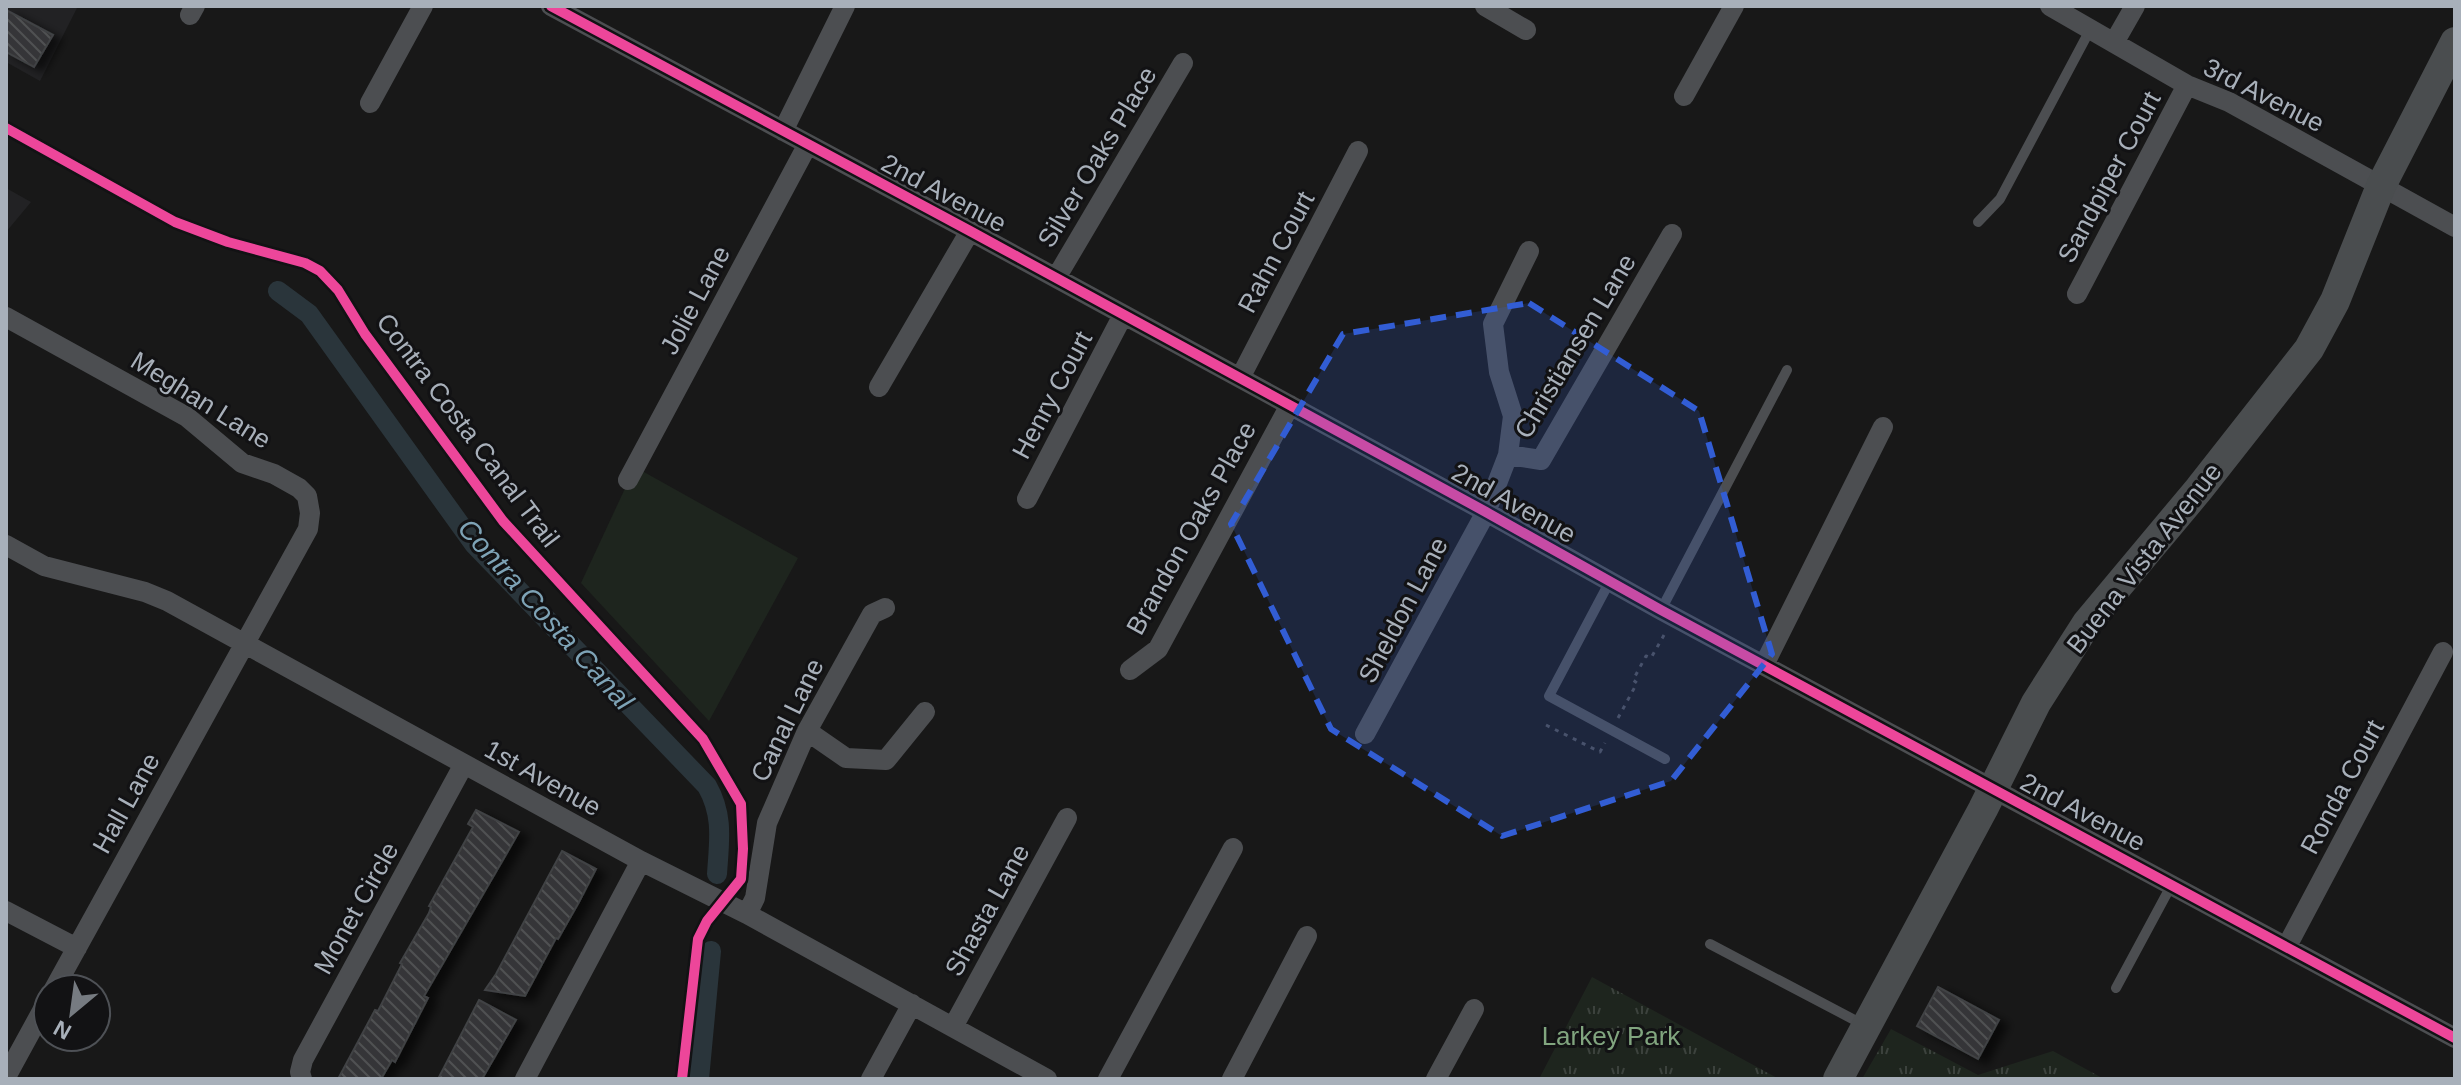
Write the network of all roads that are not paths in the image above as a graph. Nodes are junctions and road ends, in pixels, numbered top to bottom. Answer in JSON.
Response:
{"nodes":[{"id":1,"x":423,"y":6,"type":"edge"},
{"id":2,"x":551,"y":6,"type":"edge"},
{"id":3,"x":845,"y":6,"type":"edge"},
{"id":4,"x":1485,"y":6,"type":"edge"},
{"id":5,"x":1734,"y":6,"type":"edge"},
{"id":6,"x":2050,"y":6,"type":"edge"},
{"id":7,"x":2135,"y":6,"type":"edge"},
{"id":8,"x":2091,"y":28,"type":"junction"},
{"id":9,"x":1526,"y":30,"type":"dead end"},
{"id":10,"x":2115,"y":41,"type":"junction"},
{"id":11,"x":2455,"y":42,"type":"edge"},
{"id":12,"x":1183,"y":63,"type":"dead end"},
{"id":13,"x":2187,"y":85,"type":"junction"},
{"id":14,"x":1684,"y":96,"type":"dead end"},
{"id":15,"x":370,"y":103,"type":"dead end"},
{"id":16,"x":783,"y":131,"type":"junction"},
{"id":17,"x":808,"y":144,"type":"junction"},
{"id":18,"x":1358,"y":151,"type":"dead end"},
{"id":19,"x":2381,"y":186,"type":"junction"},
{"id":20,"x":1978,"y":222,"type":"dead end"},
{"id":21,"x":2455,"y":227,"type":"edge"},
{"id":22,"x":970,"y":231,"type":"junction"},
{"id":23,"x":1672,"y":234,"type":"dead end"},
{"id":24,"x":1529,"y":251,"type":"dead end"},
{"id":25,"x":1056,"y":278,"type":"junction"},
{"id":26,"x":2077,"y":294,"type":"dead end"},
{"id":27,"x":1123,"y":315,"type":"junction"},
{"id":28,"x":6,"y":317,"type":"edge"},
{"id":29,"x":1787,"y":370,"type":"dead end"},
{"id":30,"x":1240,"y":378,"type":"junction"},
{"id":31,"x":879,"y":387,"type":"dead end"},
{"id":32,"x":1290,"y":405,"type":"junction"},
{"id":33,"x":1883,"y":427,"type":"dead end"},
{"id":34,"x":1508,"y":455,"type":"junction"},
{"id":35,"x":628,"y":480,"type":"dead end"},
{"id":36,"x":1027,"y":499,"type":"dead end"},
{"id":37,"x":1486,"y":512,"type":"junction"},
{"id":38,"x":6,"y":545,"type":"edge"},
{"id":39,"x":1610,"y":581,"type":"junction"},
{"id":40,"x":885,"y":608,"type":"dead end"},
{"id":41,"x":1661,"y":610,"type":"junction"},
{"id":42,"x":243,"y":643,"type":"junction"},
{"id":43,"x":2443,"y":652,"type":"dead end"},
{"id":44,"x":1764,"y":665,"type":"junction"},
{"id":45,"x":1130,"y":670,"type":"dead end"},
{"id":46,"x":925,"y":712,"type":"dead end"},
{"id":47,"x":807,"y":731,"type":"junction"},
{"id":48,"x":1365,"y":734,"type":"dead end"},
{"id":49,"x":1665,"y":759,"type":"dead end"},
{"id":50,"x":464,"y":764,"type":"junction"},
{"id":51,"x":1993,"y":788,"type":"junction"},
{"id":52,"x":1067,"y":818,"type":"dead end"},
{"id":53,"x":1233,"y":848,"type":"dead end"},
{"id":54,"x":641,"y":861,"type":"junction"},
{"id":55,"x":2172,"y":884,"type":"junction"},
{"id":56,"x":6,"y":911,"type":"edge"},
{"id":57,"x":747,"y":914,"type":"junction"},
{"id":58,"x":1307,"y":936,"type":"dead end"},
{"id":59,"x":1710,"y":944,"type":"dead end"},
{"id":60,"x":2287,"y":946,"type":"junction"},
{"id":61,"x":77,"y":948,"type":"junction"},
{"id":62,"x":63,"y":973,"type":"edge"},
{"id":63,"x":2116,"y":988,"type":"dead end"},
{"id":64,"x":912,"y":1004,"type":"junction"},
{"id":65,"x":1474,"y":1009,"type":"dead end"},
{"id":66,"x":1867,"y":1026,"type":"junction"},
{"id":67,"x":953,"y":1027,"type":"junction"},
{"id":68,"x":32,"y":1029,"type":"edge"},
{"id":69,"x":2454,"y":1034,"type":"edge"},
{"id":70,"x":6,"y":1077,"type":"edge"},
{"id":71,"x":302,"y":1079,"type":"edge"},
{"id":72,"x":525,"y":1079,"type":"edge"},
{"id":73,"x":871,"y":1079,"type":"edge"},
{"id":74,"x":1045,"y":1079,"type":"edge"},
{"id":75,"x":1108,"y":1079,"type":"edge"},
{"id":76,"x":1232,"y":1079,"type":"edge"},
{"id":77,"x":1436,"y":1079,"type":"edge"},
{"id":78,"x":1838,"y":1079,"type":"edge"}],
"edges":[{"from":1,"to":15,"type":"street"},
{"from":2,"to":16,"type":"street","name":"2nd Avenue"},
{"from":3,"to":16,"type":"street"},
{"from":4,"to":9,"type":"street"},
{"from":5,"to":14,"type":"street"},
{"from":6,"to":8,"type":"street","name":"3rd Avenue"},
{"from":7,"to":10,"type":"street"},
{"from":8,"to":10,"type":"street","name":"3rd Avenue"},
{"from":8,"to":20,"type":"lane"},
{"from":10,"to":13,"type":"street","name":"3rd Avenue"},
{"from":11,"to":19,"type":"street","name":"Buena Vista Avenue"},
{"from":12,"to":25,"type":"street","name":"Silver Oaks Place"},
{"from":13,"to":19,"type":"street","name":"3rd Avenue"},
{"from":13,"to":26,"type":"street","name":"Sandpiper Court"},
{"from":16,"to":17,"type":"street","name":"2nd Avenue"},
{"from":17,"to":22,"type":"street","name":"2nd Avenue"},
{"from":17,"to":35,"type":"street","name":"Jolie Lane"},
{"from":18,"to":30,"type":"street","name":"Rahn Court"},
{"from":19,"to":21,"type":"street","name":"3rd Avenue"},
{"from":19,"to":51,"type":"street","name":"Buena Vista Avenue"},
{"from":22,"to":25,"type":"street","name":"2nd Avenue"},
{"from":22,"to":31,"type":"street"},
{"from":23,"to":34,"type":"street","name":"Christiansen Lane"},
{"from":24,"to":34,"type":"street","name":"Sheldon Lane"},
{"from":25,"to":27,"type":"street","name":"2nd Avenue"},
{"from":27,"to":30,"type":"street","name":"2nd Avenue"},
{"from":27,"to":36,"type":"street","name":"Henry Court"},
{"from":28,"to":42,"type":"street","name":"Meghan Lane"},
{"from":29,"to":41,"type":"lane"},
{"from":30,"to":32,"type":"street","name":"2nd Avenue"},
{"from":32,"to":37,"type":"street","name":"2nd Avenue"},
{"from":32,"to":45,"type":"street","name":"Brandon Oaks Place"},
{"from":33,"to":44,"type":"street"},
{"from":34,"to":37,"type":"street","name":"Sheldon Lane"},
{"from":37,"to":39,"type":"street","name":"2nd Avenue"},
{"from":37,"to":48,"type":"street","name":"Sheldon Lane"},
{"from":38,"to":42,"type":"street","name":"1st Avenue"},
{"from":39,"to":41,"type":"street","name":"2nd Avenue"},
{"from":39,"to":49,"type":"lane"},
{"from":40,"to":47,"type":"street","name":"Canal Lane"},
{"from":41,"to":44,"type":"street","name":"2nd Avenue"},
{"from":42,"to":50,"type":"street","name":"1st Avenue"},
{"from":42,"to":61,"type":"street","name":"Hall Lane"},
{"from":43,"to":60,"type":"street","name":"Ronda Court"},
{"from":44,"to":51,"type":"street","name":"2nd Avenue"},
{"from":46,"to":47,"type":"street"},
{"from":47,"to":57,"type":"street","name":"Canal Lane"},
{"from":50,"to":54,"type":"street","name":"1st Avenue"},
{"from":50,"to":71,"type":"street","name":"Monet Circle"},
{"from":51,"to":55,"type":"street","name":"2nd Avenue"},
{"from":51,"to":66,"type":"street","name":"Buena Vista Avenue"},
{"from":52,"to":67,"type":"street","name":"Shasta Lane"},
{"from":53,"to":75,"type":"street"},
{"from":54,"to":57,"type":"street","name":"1st Avenue"},
{"from":54,"to":72,"type":"street"},
{"from":55,"to":60,"type":"street","name":"2nd Avenue"},
{"from":55,"to":63,"type":"lane"},
{"from":56,"to":61,"type":"street"},
{"from":57,"to":64,"type":"street","name":"1st Avenue"},
{"from":58,"to":76,"type":"street"},
{"from":59,"to":66,"type":"lane"},
{"from":60,"to":69,"type":"street","name":"2nd Avenue"},
{"from":61,"to":62,"type":"street","name":"Hall Lane"},
{"from":64,"to":67,"type":"street","name":"1st Avenue"},
{"from":64,"to":73,"type":"street"},
{"from":65,"to":77,"type":"street"},
{"from":66,"to":78,"type":"street","name":"Buena Vista Avenue"},
{"from":67,"to":74,"type":"street","name":"1st Avenue"},
{"from":68,"to":70,"type":"street"}]}
